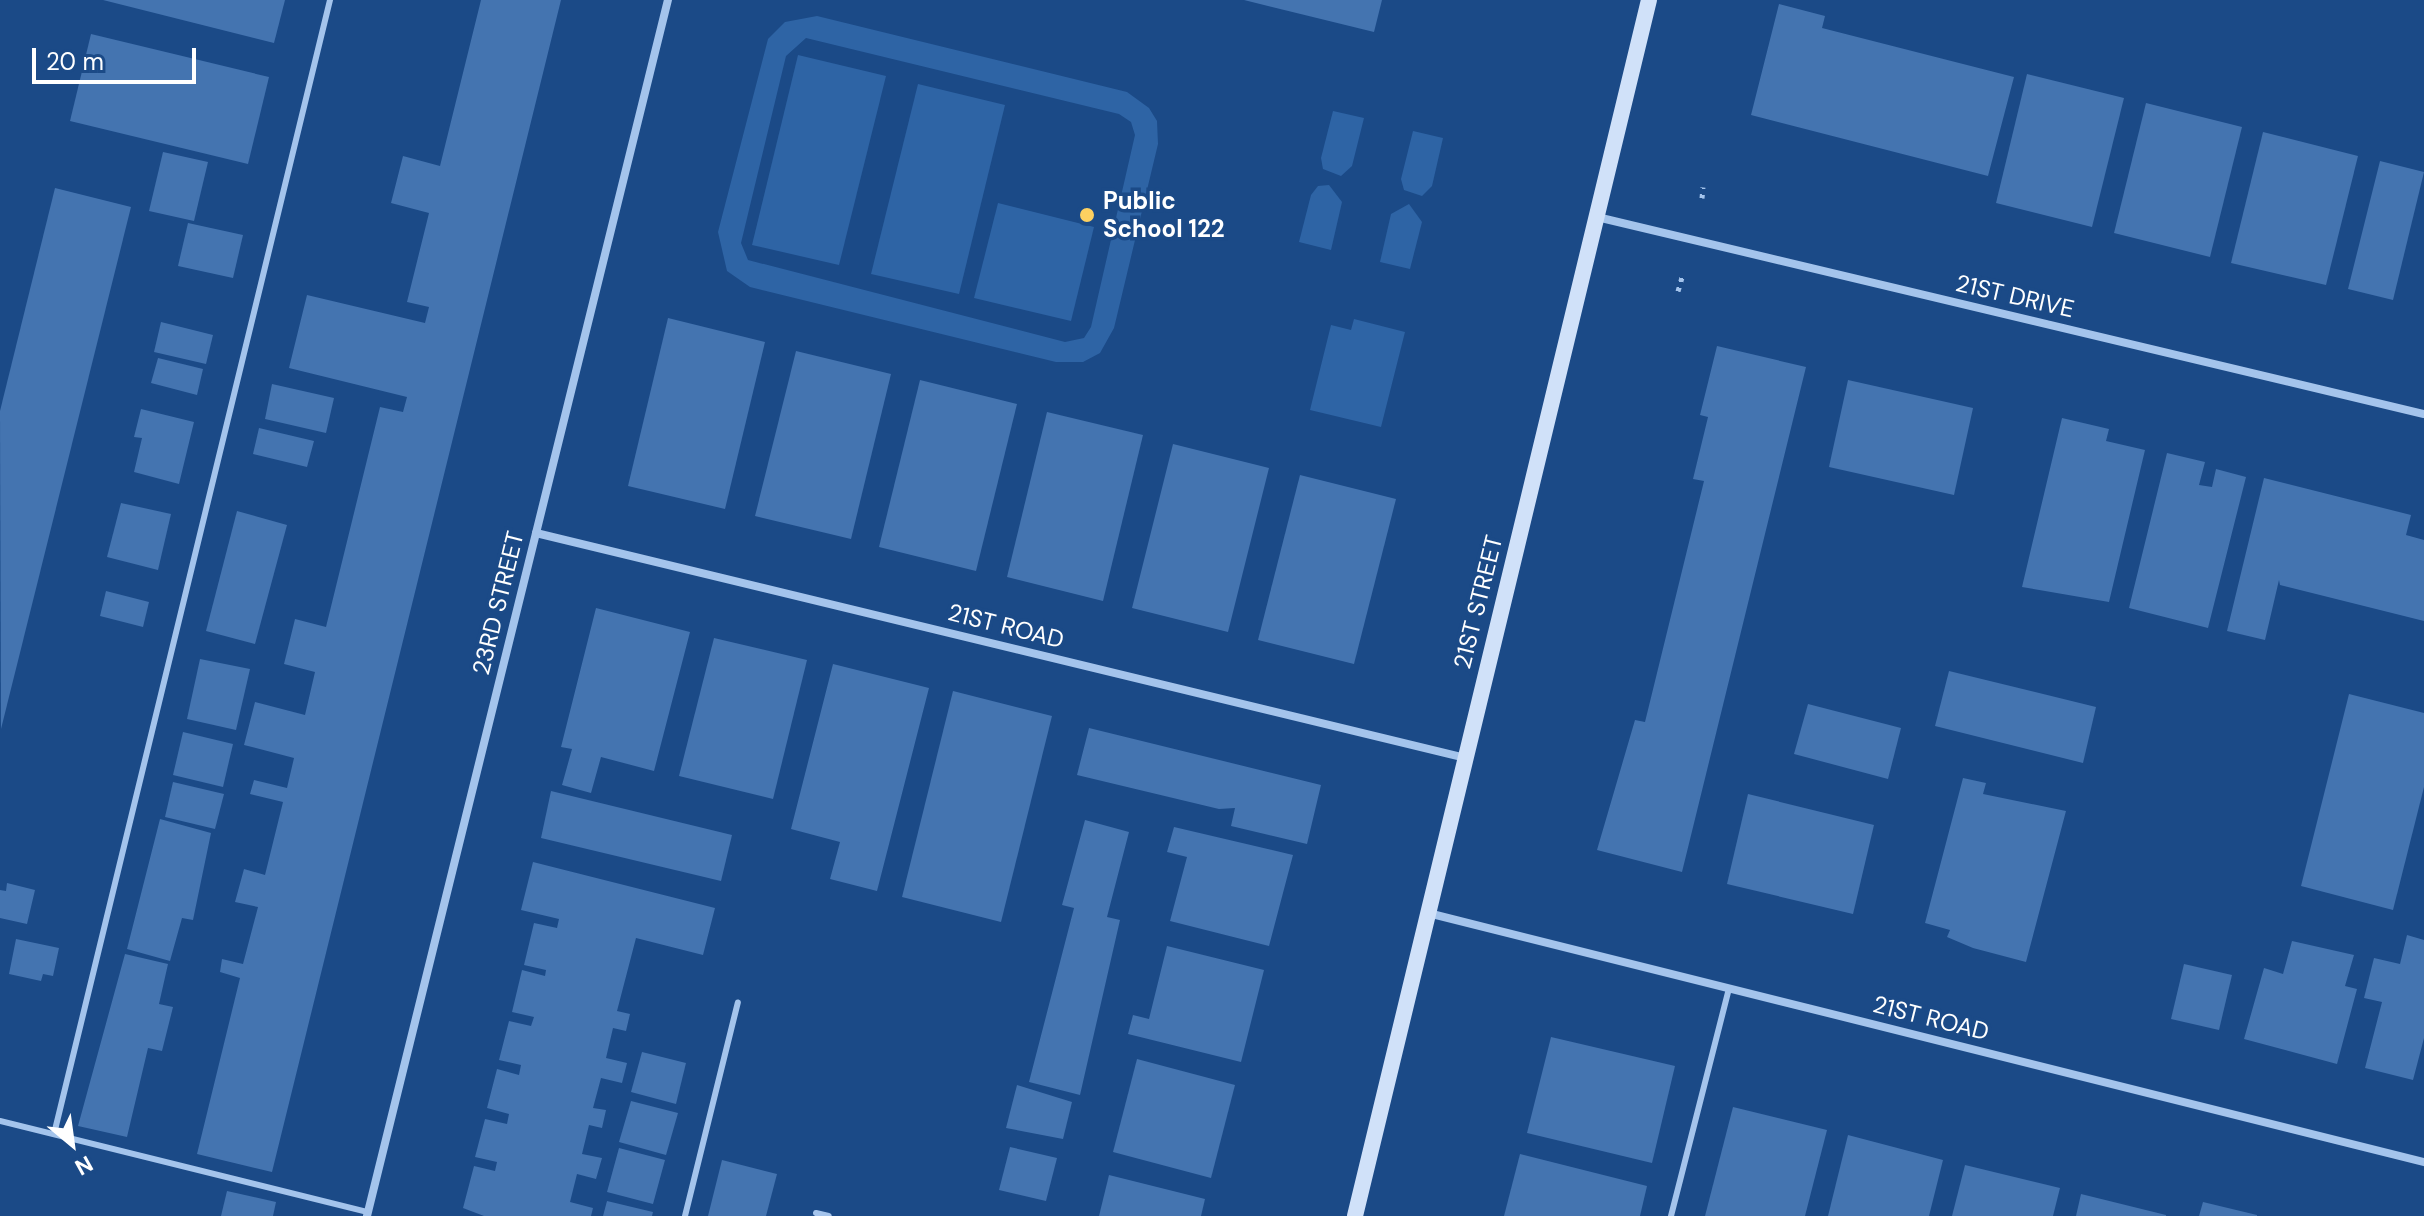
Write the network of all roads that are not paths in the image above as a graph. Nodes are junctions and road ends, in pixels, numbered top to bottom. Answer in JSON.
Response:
{"nodes":[{"id":1,"x":330,"y":0,"type":"edge"},
{"id":2,"x":668,"y":0,"type":"edge"},
{"id":3,"x":1649,"y":0,"type":"edge"},
{"id":4,"x":1596,"y":216,"type":"junction"},
{"id":5,"x":2424,"y":414,"type":"edge"},
{"id":6,"x":536,"y":533,"type":"junction"},
{"id":7,"x":1465,"y":758,"type":"junction"},
{"id":8,"x":1428,"y":913,"type":"junction"},
{"id":9,"x":1729,"y":988,"type":"junction"},
{"id":10,"x":738,"y":1002,"type":"dead end"},
{"id":11,"x":0,"y":1121,"type":"edge"},
{"id":12,"x":54,"y":1134,"type":"junction"},
{"id":13,"x":2424,"y":1162,"type":"edge"},
{"id":14,"x":816,"y":1213,"type":"dead end"},
{"id":15,"x":367,"y":1214,"type":"edge"},
{"id":16,"x":685,"y":1216,"type":"edge"},
{"id":17,"x":829,"y":1216,"type":"edge"},
{"id":18,"x":1355,"y":1216,"type":"edge"},
{"id":19,"x":1671,"y":1216,"type":"edge"}],
"edges":[{"from":1,"to":12,"type":"lane"},
{"from":2,"to":6,"type":"street","name":"23RD STREET"},
{"from":3,"to":4,"type":"street","name":"21ST STREET"},
{"from":4,"to":5,"type":"street","name":"21ST DRIVE"},
{"from":4,"to":7,"type":"street","name":"21ST STREET"},
{"from":6,"to":7,"type":"street","name":"21ST ROAD"},
{"from":6,"to":15,"type":"street","name":"23RD STREET"},
{"from":7,"to":8,"type":"street","name":"21ST STREET"},
{"from":8,"to":9,"type":"street","name":"21ST ROAD"},
{"from":8,"to":18,"type":"street","name":"21ST STREET"},
{"from":9,"to":13,"type":"street","name":"21ST ROAD"},
{"from":9,"to":19,"type":"lane"},
{"from":10,"to":16,"type":"lane"},
{"from":11,"to":12,"type":"lane"},
{"from":12,"to":15,"type":"lane"},
{"from":14,"to":17,"type":"lane"}]}
